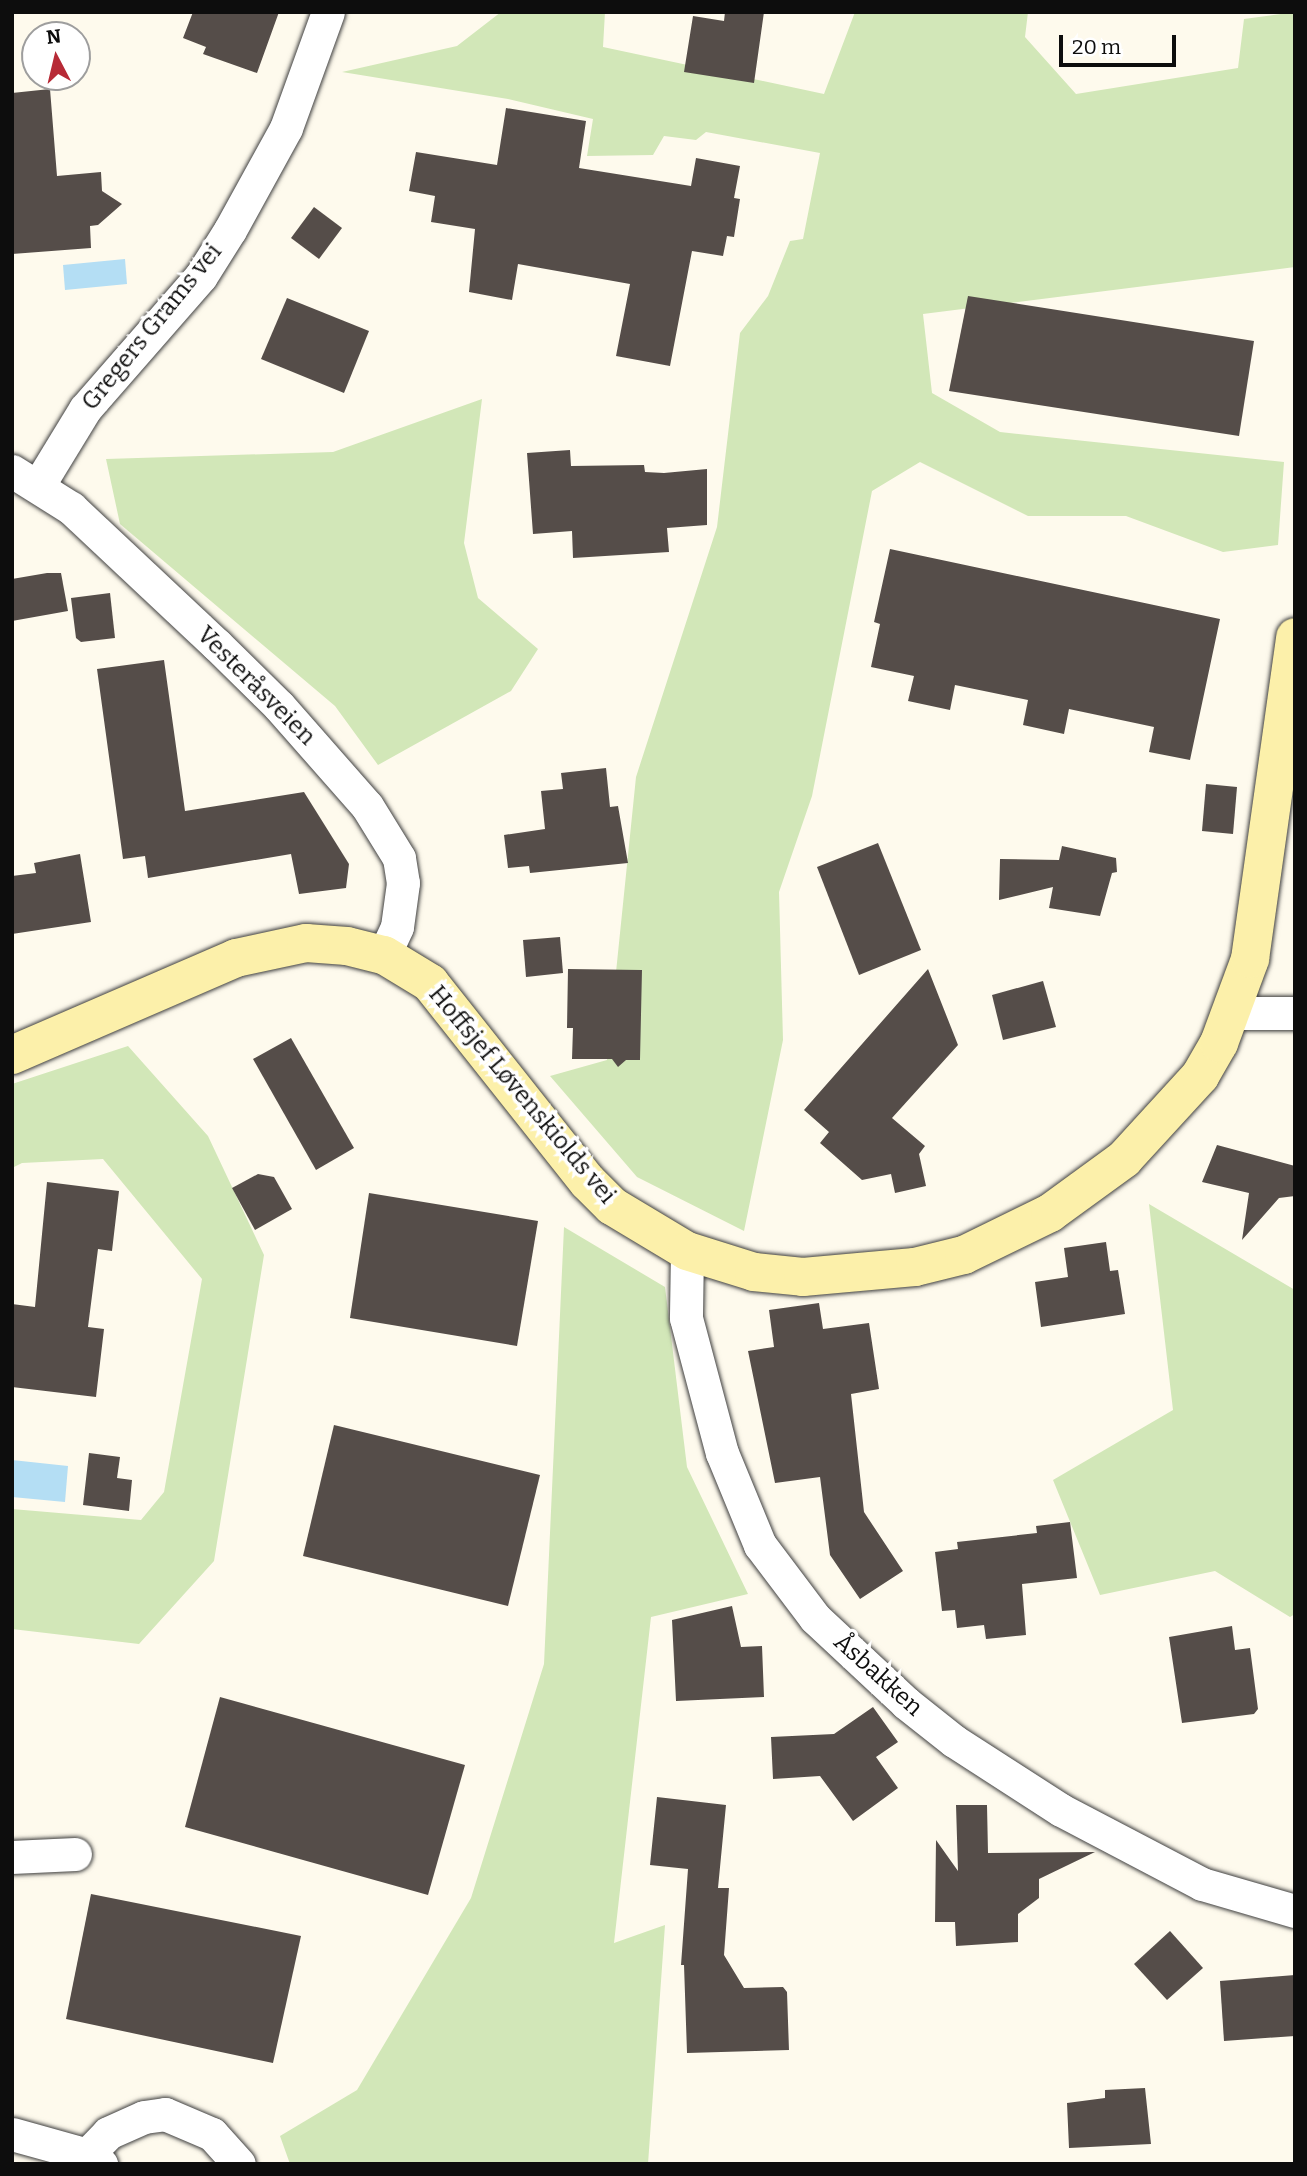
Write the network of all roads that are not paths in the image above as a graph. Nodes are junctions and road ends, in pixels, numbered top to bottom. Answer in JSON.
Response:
{"nodes":[{"id":1,"x":328,"y":12,"type":"edge"},
{"id":2,"x":25,"y":479,"type":"edge"},
{"id":3,"x":1295,"y":637,"type":"edge"},
{"id":4,"x":384,"y":955,"type":"junction"},
{"id":5,"x":1233,"y":1013,"type":"junction"},
{"id":6,"x":1295,"y":1013,"type":"edge"},
{"id":7,"x":12,"y":1055,"type":"edge"},
{"id":8,"x":687,"y":1251,"type":"junction"},
{"id":9,"x":75,"y":1854,"type":"dead end"},
{"id":10,"x":12,"y":1857,"type":"edge"},
{"id":11,"x":1295,"y":1911,"type":"edge"},
{"id":12,"x":12,"y":2134,"type":"edge"},
{"id":13,"x":94,"y":2160,"type":"edge"},
{"id":14,"x":239,"y":2164,"type":"edge"}],
"edges":[{"from":1,"to":2,"type":"street","name":"Gregers Grams vei"},
{"from":2,"to":4,"type":"street","name":"Vesteråsveien"},
{"from":3,"to":5,"type":"street","name":"Hoffsjef Løvenskiolds vei"},
{"from":4,"to":7,"type":"street","name":"Hoffsjef Løvenskiolds vei"},
{"from":4,"to":8,"type":"street","name":"Hoffsjef Løvenskiolds vei"},
{"from":5,"to":6,"type":"street"},
{"from":5,"to":8,"type":"street","name":"Hoffsjef Løvenskiolds vei"},
{"from":8,"to":11,"type":"street","name":"Åsbakken"},
{"from":9,"to":10,"type":"street"},
{"from":12,"to":13,"type":"street"},
{"from":13,"to":14,"type":"street"}]}
